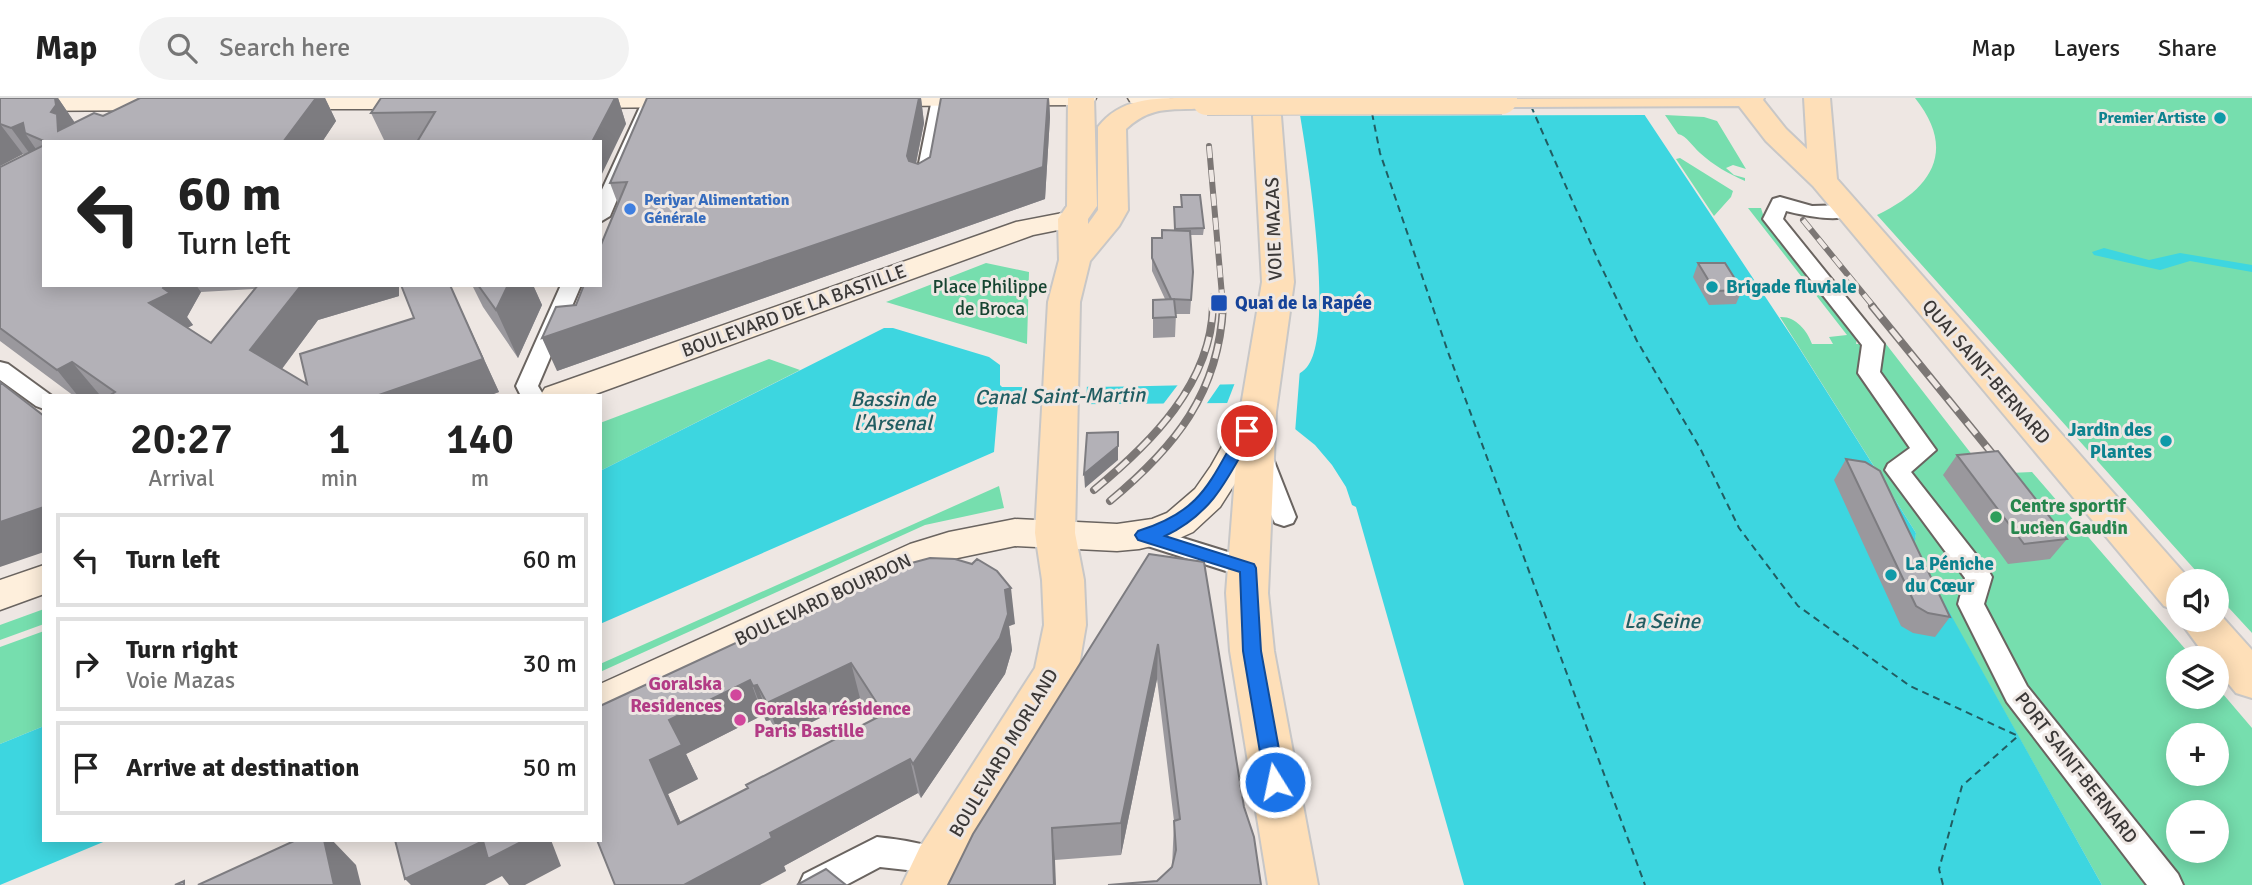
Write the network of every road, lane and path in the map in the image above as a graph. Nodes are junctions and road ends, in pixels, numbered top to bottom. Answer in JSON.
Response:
{"nodes":[{"id":1,"x":1082,"y":98,"type":"edge"},
{"id":2,"x":1749,"y":98,"type":"edge"},
{"id":3,"x":1817,"y":98,"type":"edge"},
{"id":4,"x":651,"y":99,"type":"edge"},
{"id":5,"x":846,"y":99,"type":"edge"},
{"id":6,"x":940,"y":99,"type":"edge"},
{"id":7,"x":1674,"y":99,"type":"edge"},
{"id":8,"x":712,"y":100,"type":"edge"},
{"id":9,"x":167,"y":101,"type":"edge"},
{"id":10,"x":545,"y":101,"type":"edge"},
{"id":11,"x":450,"y":102,"type":"edge"},
{"id":12,"x":1144,"y":102,"type":"edge"},
{"id":13,"x":205,"y":103,"type":"edge"},
{"id":14,"x":260,"y":103,"type":"edge"},
{"id":15,"x":0,"y":104,"type":"edge"},
{"id":16,"x":1268,"y":116,"type":"dead end"},
{"id":17,"x":121,"y":124,"type":"edge"},
{"id":18,"x":1776,"y":135,"type":"junction"},
{"id":19,"x":1823,"y":180,"type":"junction"},
{"id":20,"x":923,"y":188,"type":"edge"},
{"id":21,"x":602,"y":211,"type":"edge"},
{"id":22,"x":1847,"y":211,"type":"junction"},
{"id":23,"x":1073,"y":219,"type":"junction"},
{"id":24,"x":1074,"y":260,"type":"junction"},
{"id":25,"x":569,"y":287,"type":"edge"},
{"id":26,"x":0,"y":369,"type":"edge"},
{"id":27,"x":532,"y":394,"type":"edge"},
{"id":28,"x":562,"y":394,"type":"edge"},
{"id":29,"x":42,"y":400,"type":"edge"},
{"id":30,"x":1247,"y":450,"type":"junction"},
{"id":31,"x":1284,"y":517,"type":"dead end"},
{"id":32,"x":1055,"y":533,"type":"junction"},
{"id":33,"x":1144,"y":535,"type":"junction"},
{"id":34,"x":1248,"y":568,"type":"junction"},
{"id":35,"x":42,"y":580,"type":"edge"},
{"id":36,"x":2166,"y":580,"type":"edge"},
{"id":37,"x":0,"y":595,"type":"edge"},
{"id":38,"x":2210,"y":632,"type":"edge"},
{"id":39,"x":2252,"y":680,"type":"edge"},
{"id":40,"x":602,"y":702,"type":"edge"},
{"id":41,"x":933,"y":874,"type":"edge"},
{"id":42,"x":815,"y":885,"type":"edge"},
{"id":43,"x":1293,"y":885,"type":"edge"},
{"id":44,"x":2167,"y":885,"type":"edge"}],
"edges":[{"from":1,"to":6,"type":"main road"},
{"from":1,"to":23,"type":"main road"},
{"from":2,"to":7,"type":"main road"},
{"from":2,"to":18,"type":"main road","name":"QUAI SAINT-BERNARD"},
{"from":3,"to":19,"type":"main road"},
{"from":4,"to":8,"type":"main road"},
{"from":4,"to":10,"type":"main road"},
{"from":4,"to":21,"type":"street"},
{"from":5,"to":6,"type":"main road"},
{"from":6,"to":20,"type":"street"},
{"from":7,"to":12,"type":"main road","bridge":true},
{"from":7,"to":18,"type":"main road"},
{"from":9,"to":13,"type":"main road"},
{"from":9,"to":15,"type":"main road"},
{"from":9,"to":17,"type":"main road"},
{"from":11,"to":14,"type":"main road"},
{"from":12,"to":24,"type":"main road"},
{"from":16,"to":30,"type":"main road","name":"VOIE MAZAS"},
{"from":18,"to":19,"type":"main road","name":"QUAI SAINT-BERNARD"},
{"from":19,"to":22,"type":"main road","name":"QUAI SAINT-BERNARD"},
{"from":22,"to":36,"type":"main road","name":"QUAI SAINT-BERNARD"},
{"from":22,"to":44,"type":"street","name":"PORT SAINT-BERNARD"},
{"from":23,"to":24,"type":"main road"},
{"from":23,"to":28,"type":"main road","name":"BOULEVARD DE LA BASTILLE"},
{"from":24,"to":32,"type":"main road","name":"BOULEVARD MORLAND"},
{"from":25,"to":27,"type":"street"},
{"from":26,"to":29,"type":"street"},
{"from":30,"to":31,"type":"street"},
{"from":30,"to":33,"type":"main road"},
{"from":30,"to":34,"type":"main road","name":"VOIE MAZAS"},
{"from":32,"to":33,"type":"main road"},
{"from":32,"to":40,"type":"main road","name":"BOULEVARD BOURDON"},
{"from":32,"to":41,"type":"main road","name":"BOULEVARD MORLAND"},
{"from":33,"to":34,"type":"street"},
{"from":34,"to":43,"type":"main road","name":"VOIE MAZAS"},
{"from":35,"to":37,"type":"main road"},
{"from":38,"to":39,"type":"main road"},
{"from":41,"to":42,"type":"street"}]}
